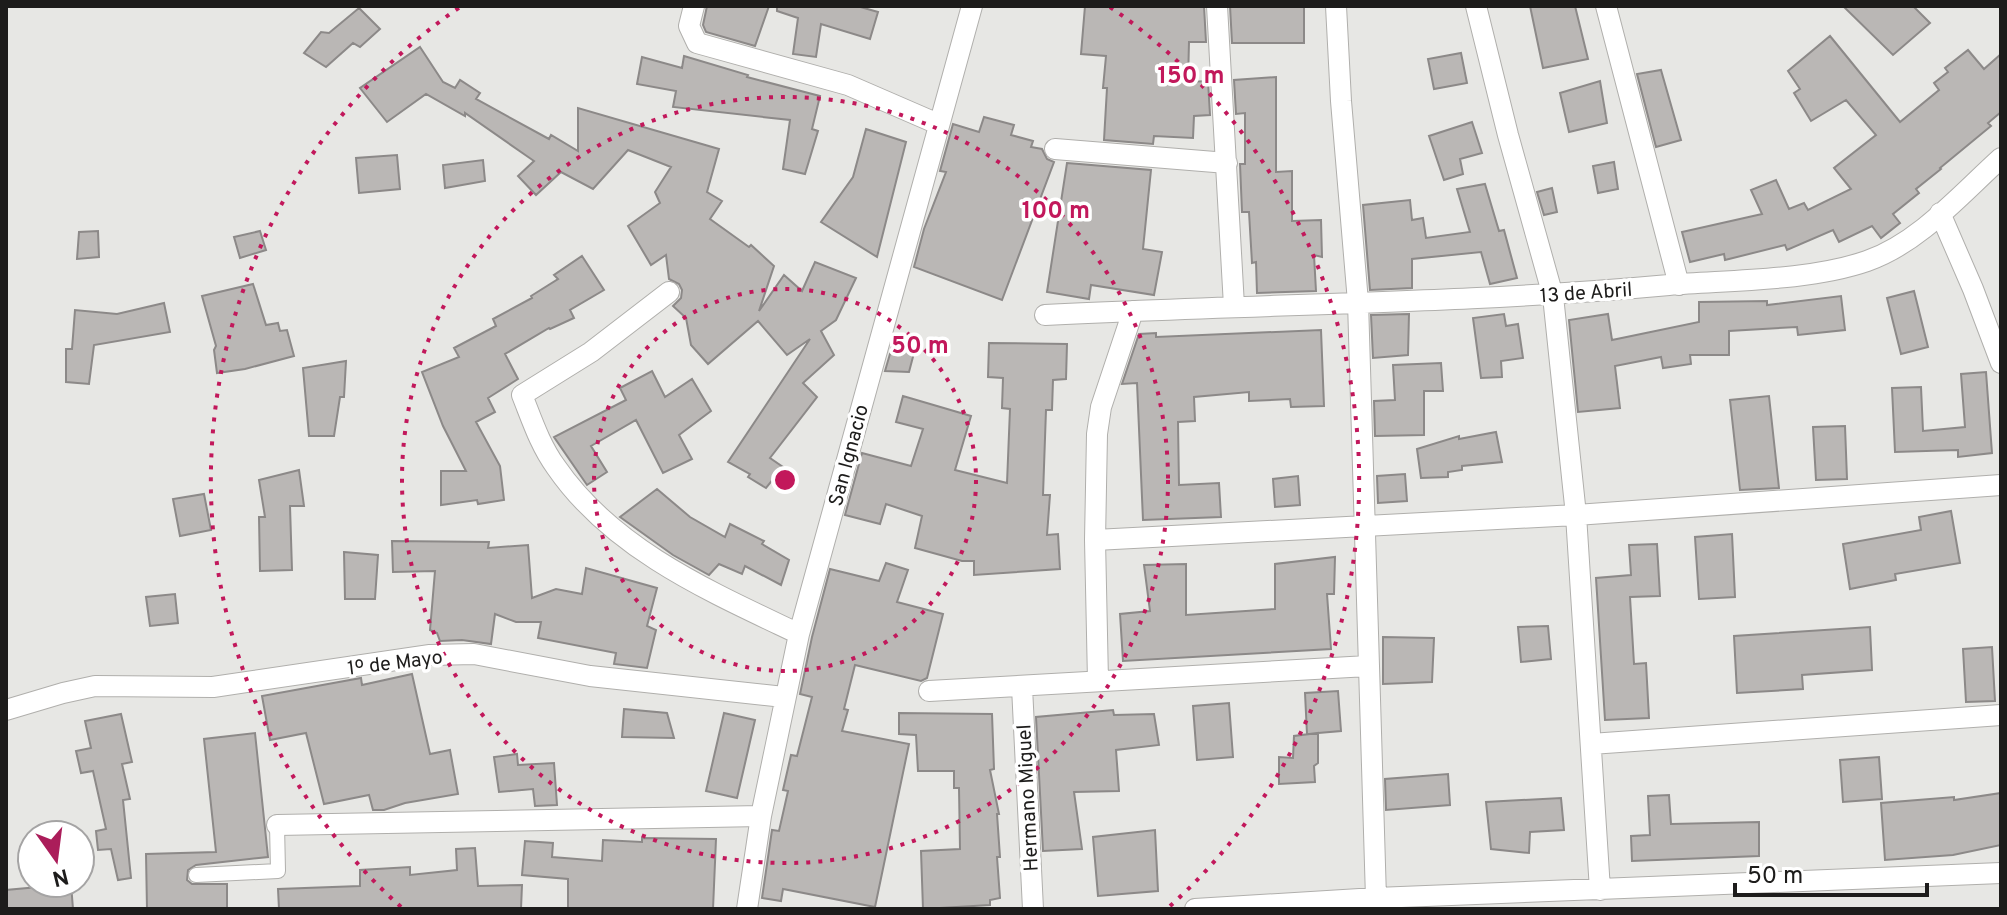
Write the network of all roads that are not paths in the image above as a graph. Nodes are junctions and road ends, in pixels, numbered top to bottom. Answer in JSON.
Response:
{"nodes":[{"id":1,"x":694,"y":6,"type":"edge"},
{"id":2,"x":972,"y":6,"type":"edge"},
{"id":3,"x":1217,"y":6,"type":"edge"},
{"id":4,"x":1336,"y":6,"type":"edge"},
{"id":5,"x":1476,"y":6,"type":"edge"},
{"id":6,"x":1606,"y":6,"type":"edge"},
{"id":7,"x":938,"y":124,"type":"junction"},
{"id":8,"x":1055,"y":149,"type":"dead end"},
{"id":9,"x":2001,"y":158,"type":"edge"},
{"id":10,"x":1227,"y":163,"type":"junction"},
{"id":11,"x":1940,"y":213,"type":"junction"},
{"id":12,"x":1679,"y":285,"type":"junction"},
{"id":13,"x":669,"y":292,"type":"dead end"},
{"id":14,"x":1553,"y":296,"type":"junction"},
{"id":15,"x":1358,"y":302,"type":"junction"},
{"id":16,"x":1234,"y":306,"type":"junction"},
{"id":17,"x":1133,"y":311,"type":"junction"},
{"id":18,"x":1045,"y":315,"type":"dead end"},
{"id":19,"x":2001,"y":363,"type":"edge"},
{"id":20,"x":2001,"y":485,"type":"edge"},
{"id":21,"x":1576,"y":515,"type":"junction"},
{"id":22,"x":1365,"y":526,"type":"junction"},
{"id":23,"x":1095,"y":540,"type":"junction"},
{"id":24,"x":799,"y":634,"type":"junction"},
{"id":25,"x":1368,"y":666,"type":"junction"},
{"id":26,"x":1098,"y":681,"type":"junction"},
{"id":27,"x":1022,"y":687,"type":"junction"},
{"id":28,"x":929,"y":691,"type":"dead end"},
{"id":29,"x":784,"y":697,"type":"junction"},
{"id":30,"x":6,"y":710,"type":"edge"},
{"id":31,"x":2001,"y":715,"type":"edge"},
{"id":32,"x":1591,"y":744,"type":"junction"},
{"id":33,"x":761,"y":816,"type":"junction"},
{"id":34,"x":277,"y":825,"type":"joint"},
{"id":35,"x":2001,"y":873,"type":"edge"},
{"id":36,"x":196,"y":875,"type":"dead end"},
{"id":37,"x":1600,"y":890,"type":"junction"},
{"id":38,"x":1376,"y":898,"type":"junction"},
{"id":39,"x":747,"y":909,"type":"edge"},
{"id":40,"x":1033,"y":909,"type":"edge"},
{"id":41,"x":1195,"y":909,"type":"edge"}],
"edges":[{"from":1,"to":7,"type":"street"},
{"from":2,"to":7,"type":"street","name":"San Ignacio"},
{"from":3,"to":10,"type":"street"},
{"from":4,"to":15,"type":"street"},
{"from":5,"to":14,"type":"street"},
{"from":6,"to":12,"type":"street"},
{"from":7,"to":24,"type":"street","name":"San Ignacio"},
{"from":8,"to":10,"type":"street"},
{"from":9,"to":11,"type":"street","name":"13 de Abril"},
{"from":10,"to":16,"type":"street"},
{"from":11,"to":12,"type":"street","name":"13 de Abril"},
{"from":11,"to":19,"type":"street"},
{"from":12,"to":14,"type":"street","name":"13 de Abril"},
{"from":13,"to":24,"type":"street"},
{"from":14,"to":15,"type":"street","name":"13 de Abril"},
{"from":14,"to":21,"type":"street"},
{"from":15,"to":16,"type":"street","name":"13 de Abril"},
{"from":15,"to":22,"type":"street"},
{"from":16,"to":17,"type":"street","name":"13 de Abril"},
{"from":17,"to":18,"type":"street","name":"13 de Abril"},
{"from":17,"to":23,"type":"street"},
{"from":20,"to":21,"type":"street"},
{"from":21,"to":22,"type":"street"},
{"from":21,"to":32,"type":"street"},
{"from":22,"to":23,"type":"street"},
{"from":22,"to":25,"type":"street"},
{"from":23,"to":26,"type":"street"},
{"from":24,"to":29,"type":"street","name":"San Ignacio"},
{"from":25,"to":26,"type":"street"},
{"from":25,"to":38,"type":"street"},
{"from":26,"to":27,"type":"street"},
{"from":27,"to":28,"type":"street"},
{"from":27,"to":40,"type":"street","name":"Hermano Miguel"},
{"from":29,"to":30,"type":"street","name":"1º de Mayo"},
{"from":29,"to":33,"type":"street","name":"San Ignacio"},
{"from":31,"to":32,"type":"street"},
{"from":32,"to":37,"type":"street"},
{"from":33,"to":34,"type":"street"},
{"from":33,"to":39,"type":"street","name":"San Ignacio"},
{"from":34,"to":36,"type":"street"},
{"from":35,"to":37,"type":"street"},
{"from":37,"to":38,"type":"street"},
{"from":38,"to":41,"type":"street"}]}
